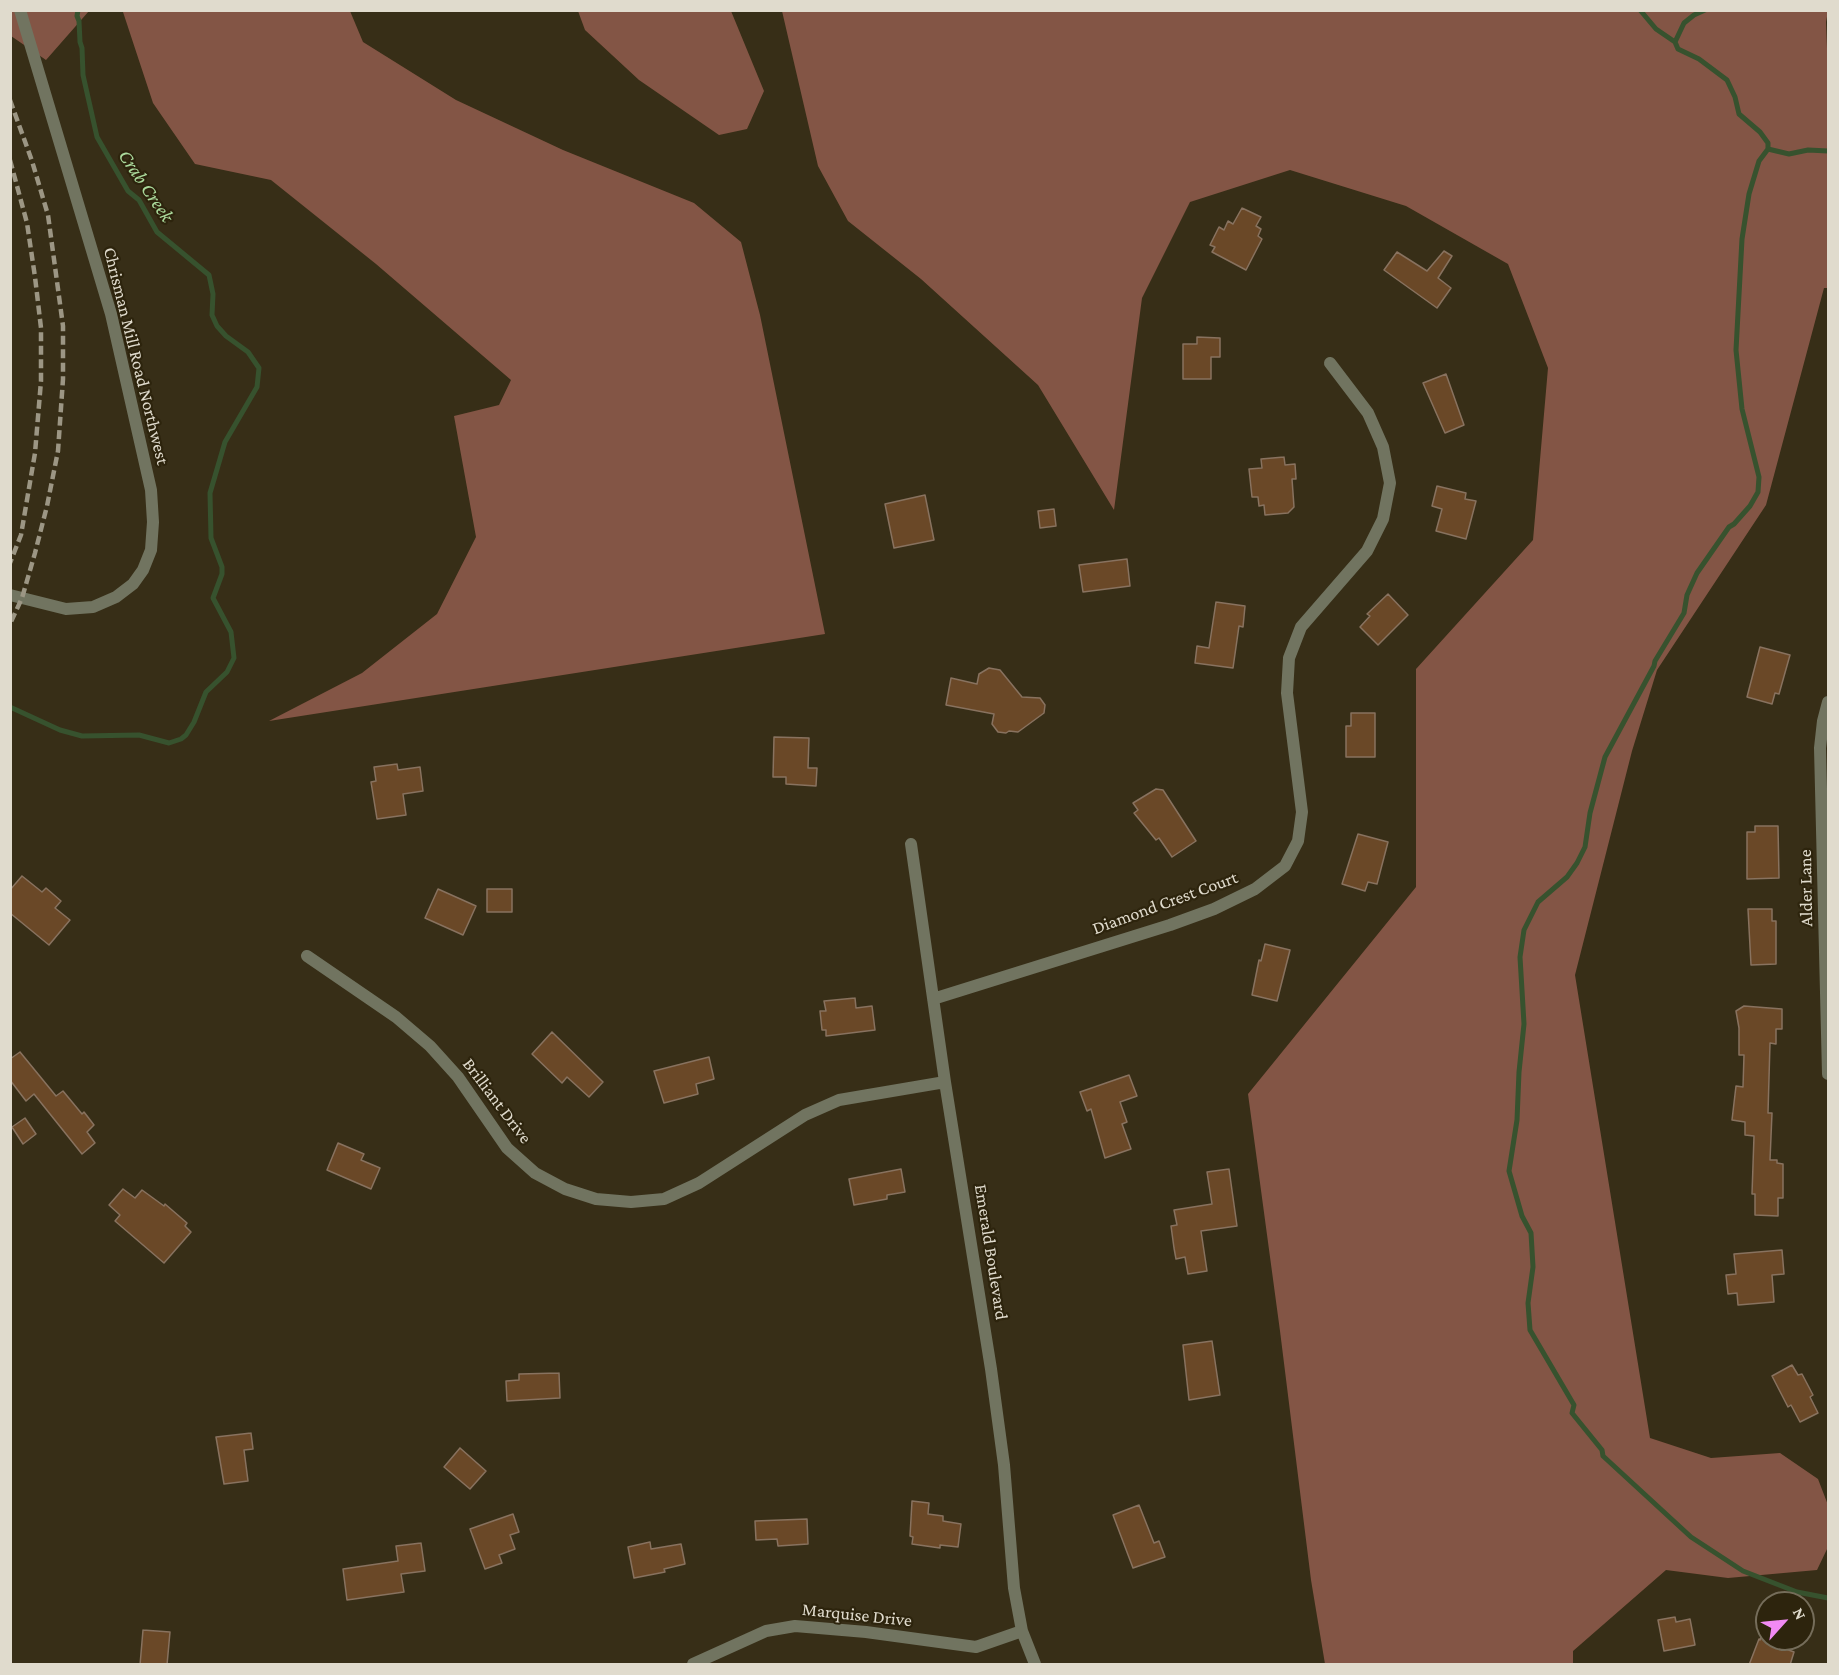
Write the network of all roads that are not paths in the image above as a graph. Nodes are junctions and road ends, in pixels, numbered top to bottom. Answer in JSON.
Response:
{"nodes":[{"id":1,"x":20,"y":10,"type":"edge"},
{"id":2,"x":1330,"y":363,"type":"dead end"},
{"id":3,"x":10,"y":595,"type":"edge"},
{"id":4,"x":1828,"y":702,"type":"edge"},
{"id":5,"x":911,"y":844,"type":"dead end"},
{"id":6,"x":1826,"y":857,"type":"edge"},
{"id":7,"x":307,"y":956,"type":"dead end"},
{"id":8,"x":933,"y":999,"type":"junction"},
{"id":9,"x":1828,"y":1074,"type":"edge"},
{"id":10,"x":945,"y":1082,"type":"junction"},
{"id":11,"x":1023,"y":1631,"type":"junction"},
{"id":12,"x":693,"y":1665,"type":"edge"},
{"id":13,"x":1035,"y":1665,"type":"edge"}],
"edges":[{"from":1,"to":3,"type":"street","name":"Chrisman Mill Road Northwest"},
{"from":2,"to":8,"type":"street","name":"Diamond Crest Court"},
{"from":4,"to":6,"type":"street","name":"Alder Lane"},
{"from":5,"to":8,"type":"street","name":"Emerald Boulevard"},
{"from":6,"to":9,"type":"street","name":"Alder Lane"},
{"from":7,"to":10,"type":"street","name":"Brilliant Drive"},
{"from":8,"to":10,"type":"street","name":"Emerald Boulevard"},
{"from":10,"to":11,"type":"street","name":"Emerald Boulevard"},
{"from":11,"to":12,"type":"street","name":"Marquise Drive"},
{"from":11,"to":13,"type":"street","name":"Emerald Boulevard"}]}
